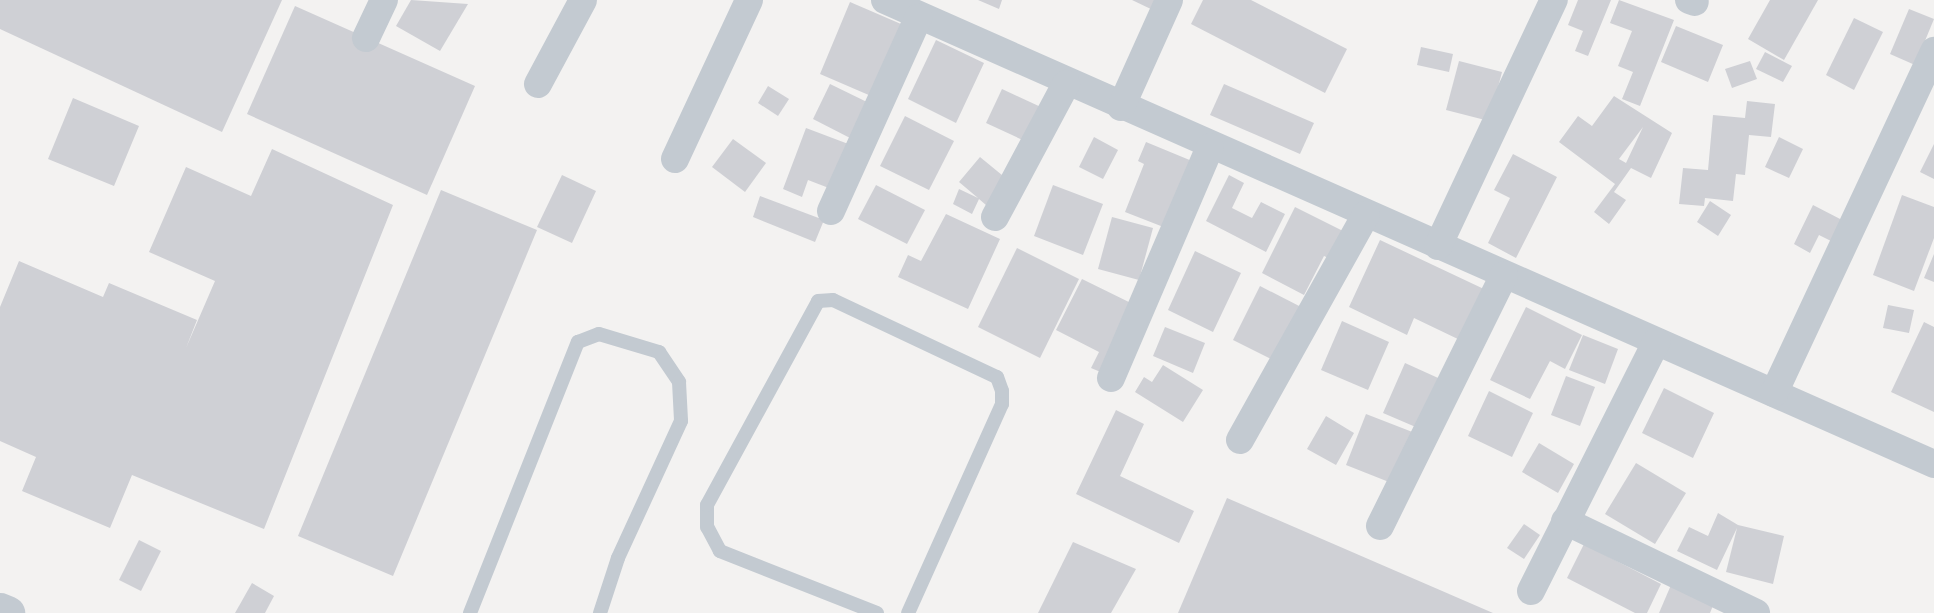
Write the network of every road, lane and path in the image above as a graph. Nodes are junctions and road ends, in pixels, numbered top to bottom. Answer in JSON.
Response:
{"nodes":[{"id":1,"x":384,"y":0,"type":"edge"},
{"id":2,"x":583,"y":0,"type":"edge"},
{"id":3,"x":749,"y":0,"type":"edge"},
{"id":4,"x":885,"y":0,"type":"edge"},
{"id":5,"x":1169,"y":0,"type":"edge"},
{"id":6,"x":1555,"y":0,"type":"edge"},
{"id":7,"x":918,"y":18,"type":"junction"},
{"id":8,"x":366,"y":38,"type":"dead end"},
{"id":9,"x":1934,"y":51,"type":"edge"},
{"id":10,"x":538,"y":84,"type":"dead end"},
{"id":11,"x":1066,"y":84,"type":"junction"},
{"id":12,"x":1121,"y":107,"type":"junction"},
{"id":13,"x":1210,"y":147,"type":"junction"},
{"id":14,"x":675,"y":159,"type":"dead end"},
{"id":15,"x":831,"y":211,"type":"dead end"},
{"id":16,"x":1366,"y":215,"type":"junction"},
{"id":17,"x":995,"y":218,"type":"dead end"},
{"id":18,"x":1438,"y":246,"type":"junction"},
{"id":19,"x":1504,"y":275,"type":"junction"},
{"id":20,"x":1656,"y":342,"type":"junction"},
{"id":21,"x":1111,"y":377,"type":"dead end"},
{"id":22,"x":1774,"y":393,"type":"junction"},
{"id":23,"x":1240,"y":440,"type":"dead end"},
{"id":24,"x":1934,"y":464,"type":"edge"},
{"id":25,"x":1565,"y":521,"type":"junction"},
{"id":26,"x":1380,"y":526,"type":"dead end"},
{"id":27,"x":1531,"y":591,"type":"dead end"},
{"id":28,"x":0,"y":610,"type":"edge"},
{"id":29,"x":7,"y":613,"type":"edge"},
{"id":30,"x":470,"y":613,"type":"edge"},
{"id":31,"x":600,"y":613,"type":"edge"},
{"id":32,"x":877,"y":613,"type":"edge"},
{"id":33,"x":908,"y":613,"type":"edge"},
{"id":34,"x":1756,"y":613,"type":"edge"}],
"edges":[{"from":1,"to":8,"type":"street"},
{"from":2,"to":10,"type":"street"},
{"from":3,"to":14,"type":"street"},
{"from":4,"to":7,"type":"street"},
{"from":5,"to":12,"type":"street"},
{"from":6,"to":18,"type":"street"},
{"from":7,"to":11,"type":"street"},
{"from":7,"to":15,"type":"street"},
{"from":9,"to":22,"type":"street"},
{"from":11,"to":12,"type":"street"},
{"from":11,"to":17,"type":"street"},
{"from":12,"to":13,"type":"street"},
{"from":13,"to":16,"type":"street"},
{"from":13,"to":21,"type":"street"},
{"from":16,"to":18,"type":"street"},
{"from":16,"to":23,"type":"street"},
{"from":18,"to":19,"type":"street"},
{"from":19,"to":20,"type":"street"},
{"from":19,"to":26,"type":"street"},
{"from":20,"to":22,"type":"street"},
{"from":20,"to":25,"type":"street"},
{"from":22,"to":24,"type":"street"},
{"from":25,"to":27,"type":"street"},
{"from":25,"to":34,"type":"street"},
{"from":28,"to":29,"type":"street"},
{"from":30,"to":31,"type":"lane"},
{"from":32,"to":33,"type":"lane"}]}
